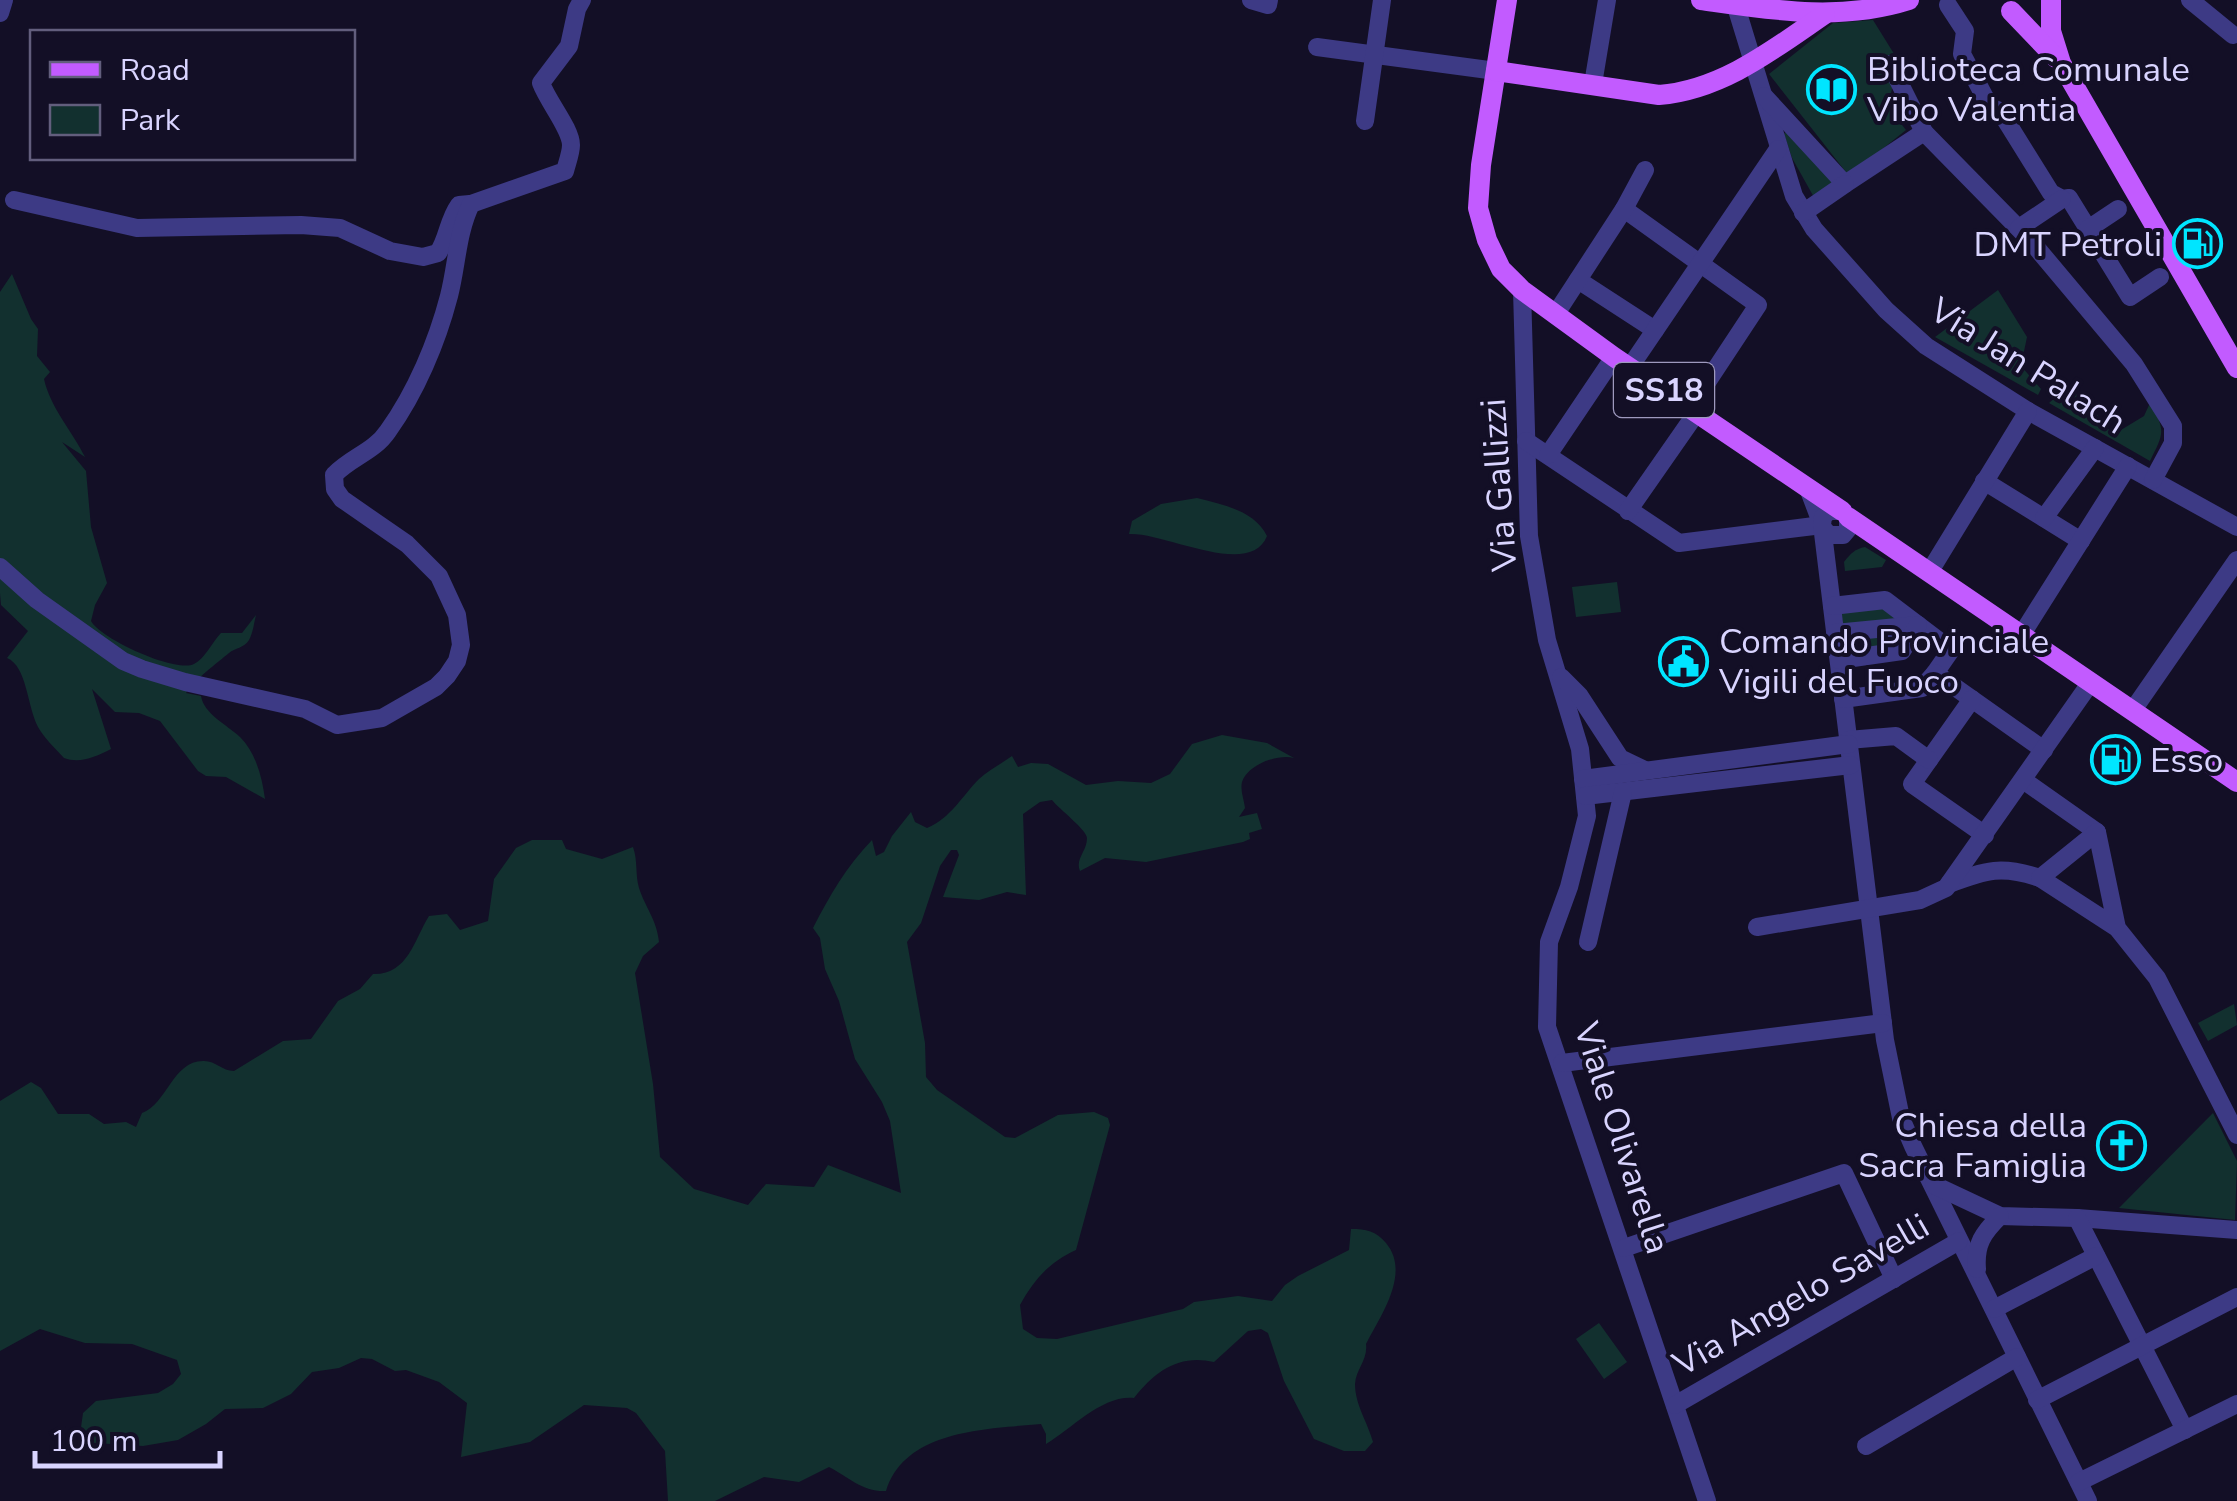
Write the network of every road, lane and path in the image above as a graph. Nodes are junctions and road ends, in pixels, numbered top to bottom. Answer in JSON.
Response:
{"nodes":[{"id":1,"x":4,"y":0,"type":"edge"},
{"id":2,"x":582,"y":0,"type":"edge"},
{"id":3,"x":1382,"y":0,"type":"edge"},
{"id":4,"x":1507,"y":0,"type":"edge"},
{"id":5,"x":1607,"y":0,"type":"edge"},
{"id":6,"x":1701,"y":0,"type":"edge"},
{"id":7,"x":1908,"y":0,"type":"edge"},
{"id":8,"x":2049,"y":0,"type":"edge"},
{"id":9,"x":2190,"y":0,"type":"edge"},
{"id":10,"x":2211,"y":0,"type":"edge"},
{"id":11,"x":1734,"y":2,"type":"edge"},
{"id":12,"x":1948,"y":4,"type":"dead end"},
{"id":13,"x":2000,"y":4,"type":"edge"},
{"id":14,"x":1826,"y":7,"type":"edge"},
{"id":15,"x":0,"y":12,"type":"edge"},
{"id":16,"x":2235,"y":38,"type":"edge"},
{"id":17,"x":1317,"y":47,"type":"dead end"},
{"id":18,"x":1374,"y":54,"type":"junction"},
{"id":19,"x":2061,"y":62,"type":"junction"},
{"id":20,"x":1752,"y":64,"type":"junction"},
{"id":21,"x":1890,"y":64,"type":"dead end"},
{"id":22,"x":1496,"y":71,"type":"junction"},
{"id":23,"x":1593,"y":84,"type":"junction"},
{"id":24,"x":1760,"y":92,"type":"junction"},
{"id":25,"x":1366,"y":121,"type":"dead end"},
{"id":26,"x":1924,"y":132,"type":"junction"},
{"id":27,"x":1778,"y":149,"type":"junction"},
{"id":28,"x":1645,"y":170,"type":"dead end"},
{"id":29,"x":1785,"y":174,"type":"junction"},
{"id":30,"x":1758,"y":184,"type":"junction"},
{"id":31,"x":1845,"y":184,"type":"junction"},
{"id":32,"x":1794,"y":196,"type":"junction"},
{"id":33,"x":2062,"y":199,"type":"junction"},
{"id":34,"x":14,"y":200,"type":"dead end"},
{"id":35,"x":471,"y":204,"type":"junction"},
{"id":36,"x":1624,"y":209,"type":"junction"},
{"id":37,"x":2118,"y":209,"type":"dead end"},
{"id":38,"x":1803,"y":214,"type":"junction"},
{"id":39,"x":2019,"y":228,"type":"junction"},
{"id":40,"x":2088,"y":229,"type":"junction"},
{"id":41,"x":1700,"y":261,"type":"junction"},
{"id":42,"x":2160,"y":277,"type":"dead end"},
{"id":43,"x":1578,"y":280,"type":"junction"},
{"id":44,"x":1522,"y":290,"type":"junction"},
{"id":45,"x":1555,"y":314,"type":"junction"},
{"id":46,"x":1654,"y":330,"type":"junction"},
{"id":47,"x":1622,"y":362,"type":"junction"},
{"id":48,"x":2237,"y":368,"type":"edge"},
{"id":49,"x":1694,"y":410,"type":"junction"},
{"id":50,"x":2028,"y":411,"type":"junction"},
{"id":51,"x":1526,"y":441,"type":"junction"},
{"id":52,"x":2095,"y":448,"type":"junction"},
{"id":53,"x":1548,"y":456,"type":"junction"},
{"id":54,"x":2128,"y":466,"type":"junction"},
{"id":55,"x":2153,"y":480,"type":"junction"},
{"id":56,"x":1984,"y":482,"type":"junction"},
{"id":57,"x":1628,"y":511,"type":"junction"},
{"id":58,"x":2044,"y":518,"type":"junction"},
{"id":59,"x":1836,"y":525,"type":"junction"},
{"id":60,"x":2237,"y":527,"type":"edge"},
{"id":61,"x":2081,"y":541,"type":"junction"},
{"id":62,"x":2237,"y":560,"type":"edge"},
{"id":63,"x":0,"y":568,"type":"edge"},
{"id":64,"x":1930,"y":571,"type":"junction"},
{"id":65,"x":1832,"y":606,"type":"junction"},
{"id":66,"x":1918,"y":624,"type":"junction"},
{"id":67,"x":1835,"y":633,"type":"junction"},
{"id":68,"x":2022,"y":634,"type":"junction"},
{"id":69,"x":1839,"y":660,"type":"junction"},
{"id":70,"x":1557,"y":673,"type":"junction"},
{"id":71,"x":1935,"y":673,"type":"junction"},
{"id":72,"x":2091,"y":682,"type":"junction"},
{"id":73,"x":1843,"y":698,"type":"junction"},
{"id":74,"x":1972,"y":700,"type":"junction"},
{"id":75,"x":2133,"y":710,"type":"junction"},
{"id":76,"x":1848,"y":742,"type":"junction"},
{"id":77,"x":2044,"y":750,"type":"junction"},
{"id":78,"x":1929,"y":760,"type":"junction"},
{"id":79,"x":1852,"y":765,"type":"junction"},
{"id":80,"x":1646,"y":770,"type":"junction"},
{"id":81,"x":2023,"y":780,"type":"junction"},
{"id":82,"x":2237,"y":782,"type":"edge"},
{"id":83,"x":1584,"y":788,"type":"junction"},
{"id":84,"x":1624,"y":792,"type":"junction"},
{"id":85,"x":2098,"y":832,"type":"junction"},
{"id":86,"x":1985,"y":835,"type":"junction"},
{"id":87,"x":2040,"y":878,"type":"junction"},
{"id":88,"x":1949,"y":884,"type":"junction"},
{"id":89,"x":1869,"y":910,"type":"junction"},
{"id":90,"x":1756,"y":927,"type":"dead end"},
{"id":91,"x":2117,"y":928,"type":"junction"},
{"id":92,"x":1588,"y":942,"type":"dead end"},
{"id":93,"x":1883,"y":1023,"type":"junction"},
{"id":94,"x":1562,"y":1063,"type":"junction"},
{"id":95,"x":2237,"y":1136,"type":"edge"},
{"id":96,"x":1933,"y":1185,"type":"junction"},
{"id":97,"x":1978,"y":1208,"type":"junction"},
{"id":98,"x":2000,"y":1216,"type":"junction"},
{"id":99,"x":2077,"y":1218,"type":"junction"},
{"id":100,"x":1949,"y":1219,"type":"junction"},
{"id":101,"x":2237,"y":1230,"type":"edge"},
{"id":102,"x":1982,"y":1236,"type":"junction"},
{"id":103,"x":1960,"y":1241,"type":"junction"},
{"id":104,"x":1624,"y":1248,"type":"junction"},
{"id":105,"x":2096,"y":1256,"type":"junction"},
{"id":106,"x":1894,"y":1278,"type":"junction"},
{"id":107,"x":1978,"y":1279,"type":"junction"},
{"id":108,"x":2237,"y":1296,"type":"edge"},
{"id":109,"x":1994,"y":1310,"type":"junction"},
{"id":110,"x":2142,"y":1346,"type":"junction"},
{"id":111,"x":2017,"y":1358,"type":"junction"},
{"id":112,"x":2037,"y":1400,"type":"junction"},
{"id":113,"x":2237,"y":1404,"type":"edge"},
{"id":114,"x":1675,"y":1405,"type":"junction"},
{"id":115,"x":2186,"y":1430,"type":"junction"},
{"id":116,"x":1866,"y":1446,"type":"dead end"},
{"id":117,"x":2079,"y":1482,"type":"junction"},
{"id":118,"x":1707,"y":1501,"type":"edge"},
{"id":119,"x":2088,"y":1501,"type":"edge"}],
"edges":[{"from":1,"to":15,"type":"street"},
{"from":2,"to":35,"type":"street"},
{"from":3,"to":18,"type":"street"},
{"from":4,"to":22,"type":"main road","number":"SS18"},
{"from":5,"to":23,"type":"street"},
{"from":6,"to":11,"type":"main road"},
{"from":7,"to":14,"type":"main road"},
{"from":8,"to":13,"type":"main road"},
{"from":8,"to":19,"type":"main road"},
{"from":9,"to":16,"type":"street"},
{"from":10,"to":16,"type":"street"},
{"from":11,"to":14,"type":"main road"},
{"from":11,"to":20,"type":"street","name":"Via Jan Palach"},
{"from":12,"to":33,"type":"street"},
{"from":13,"to":19,"type":"main road"},
{"from":14,"to":20,"type":"main road"},
{"from":17,"to":18,"type":"street"},
{"from":18,"to":22,"type":"street"},
{"from":18,"to":25,"type":"street"},
{"from":19,"to":48,"type":"main road"},
{"from":20,"to":23,"type":"main road"},
{"from":20,"to":24,"type":"street","name":"Via Jan Palach"},
{"from":21,"to":26,"type":"street"},
{"from":22,"to":23,"type":"main road"},
{"from":22,"to":44,"type":"main road","number":"SS18"},
{"from":24,"to":27,"type":"street","name":"Via Jan Palach"},
{"from":24,"to":31,"type":"street"},
{"from":26,"to":31,"type":"street"},
{"from":26,"to":39,"type":"street"},
{"from":27,"to":29,"type":"street","name":"Via Jan Palach"},
{"from":27,"to":30,"type":"street"},
{"from":28,"to":36,"type":"street"},
{"from":29,"to":30,"type":"street"},
{"from":29,"to":32,"type":"street","name":"Via Jan Palach"},
{"from":30,"to":32,"type":"street"},
{"from":30,"to":41,"type":"street"},
{"from":31,"to":38,"type":"street"},
{"from":32,"to":38,"type":"street","name":"Via Jan Palach"},
{"from":33,"to":39,"type":"street"},
{"from":33,"to":40,"type":"street"},
{"from":34,"to":35,"type":"street"},
{"from":35,"to":63,"type":"street"},
{"from":36,"to":41,"type":"street"},
{"from":36,"to":43,"type":"street"},
{"from":37,"to":40,"type":"street"},
{"from":38,"to":50,"type":"street","name":"Via Jan Palach"},
{"from":39,"to":55,"type":"street"},
{"from":40,"to":42,"type":"street"},
{"from":41,"to":46,"type":"street"},
{"from":41,"to":49,"type":"street"},
{"from":43,"to":45,"type":"street"},
{"from":43,"to":46,"type":"street"},
{"from":44,"to":45,"type":"main road","number":"SS18"},
{"from":44,"to":51,"type":"street","name":"Via Gallizzi"},
{"from":45,"to":47,"type":"main road","number":"SS18"},
{"from":46,"to":47,"type":"street"},
{"from":47,"to":49,"type":"main road","number":"SS18"},
{"from":47,"to":53,"type":"street"},
{"from":49,"to":57,"type":"street"},
{"from":49,"to":59,"type":"main road","number":"SS18"},
{"from":50,"to":52,"type":"street","name":"Via Jan Palach"},
{"from":50,"to":56,"type":"street"},
{"from":51,"to":53,"type":"street"},
{"from":51,"to":70,"type":"street","name":"Via Gallizzi"},
{"from":52,"to":54,"type":"street","name":"Via Jan Palach"},
{"from":52,"to":58,"type":"street"},
{"from":53,"to":57,"type":"street"},
{"from":54,"to":55,"type":"street","name":"Via Jan Palach"},
{"from":54,"to":61,"type":"street"},
{"from":55,"to":60,"type":"street","name":"Via Jan Palach"},
{"from":56,"to":58,"type":"street"},
{"from":56,"to":64,"type":"street"},
{"from":57,"to":59,"type":"street"},
{"from":58,"to":61,"type":"street"},
{"from":59,"to":64,"type":"main road","number":"SS18"},
{"from":59,"to":65,"type":"street"},
{"from":61,"to":68,"type":"street"},
{"from":62,"to":75,"type":"street"},
{"from":64,"to":68,"type":"main road","number":"SS18"},
{"from":65,"to":66,"type":"street"},
{"from":65,"to":67,"type":"street"},
{"from":66,"to":67,"type":"street"},
{"from":66,"to":69,"type":"street"},
{"from":66,"to":71,"type":"street"},
{"from":67,"to":69,"type":"street"},
{"from":68,"to":72,"type":"main road","number":"SS18"},
{"from":69,"to":73,"type":"street"},
{"from":70,"to":80,"type":"street"},
{"from":70,"to":83,"type":"street","name":"Viale Olivarella"},
{"from":71,"to":73,"type":"street"},
{"from":71,"to":74,"type":"street"},
{"from":72,"to":75,"type":"main road","number":"SS18"},
{"from":72,"to":77,"type":"street"},
{"from":73,"to":76,"type":"street"},
{"from":74,"to":77,"type":"street"},
{"from":74,"to":78,"type":"street"},
{"from":75,"to":82,"type":"main road","number":"SS18"},
{"from":76,"to":78,"type":"street"},
{"from":76,"to":79,"type":"street"},
{"from":76,"to":80,"type":"street"},
{"from":77,"to":81,"type":"street"},
{"from":78,"to":86,"type":"street"},
{"from":79,"to":84,"type":"street"},
{"from":79,"to":89,"type":"street"},
{"from":80,"to":83,"type":"street"},
{"from":81,"to":85,"type":"street"},
{"from":81,"to":86,"type":"street"},
{"from":83,"to":84,"type":"street"},
{"from":83,"to":94,"type":"street","name":"Viale Olivarella"},
{"from":84,"to":92,"type":"street"},
{"from":85,"to":87,"type":"street"},
{"from":85,"to":91,"type":"street"},
{"from":86,"to":88,"type":"street"},
{"from":87,"to":88,"type":"street"},
{"from":87,"to":91,"type":"street"},
{"from":88,"to":89,"type":"street"},
{"from":89,"to":90,"type":"street"},
{"from":89,"to":93,"type":"street"},
{"from":91,"to":95,"type":"street"},
{"from":93,"to":94,"type":"street"},
{"from":93,"to":96,"type":"street"},
{"from":94,"to":104,"type":"street","name":"Viale Olivarella"},
{"from":96,"to":97,"type":"street"},
{"from":96,"to":100,"type":"street"},
{"from":97,"to":98,"type":"street"},
{"from":97,"to":100,"type":"street"},
{"from":98,"to":99,"type":"street"},
{"from":98,"to":102,"type":"street"},
{"from":99,"to":101,"type":"street"},
{"from":99,"to":105,"type":"street"},
{"from":100,"to":102,"type":"street"},
{"from":100,"to":103,"type":"street"},
{"from":102,"to":107,"type":"street"},
{"from":103,"to":106,"type":"street","name":"Via Angelo Savelli"},
{"from":103,"to":107,"type":"street"},
{"from":104,"to":106,"type":"street"},
{"from":104,"to":114,"type":"street","name":"Viale Olivarella"},
{"from":105,"to":109,"type":"street"},
{"from":105,"to":110,"type":"street"},
{"from":106,"to":114,"type":"street","name":"Via Angelo Savelli"},
{"from":107,"to":109,"type":"street"},
{"from":108,"to":110,"type":"street"},
{"from":109,"to":111,"type":"street"},
{"from":110,"to":112,"type":"street"},
{"from":110,"to":115,"type":"street"},
{"from":111,"to":112,"type":"street"},
{"from":111,"to":116,"type":"street"},
{"from":112,"to":117,"type":"street"},
{"from":113,"to":115,"type":"street"},
{"from":114,"to":118,"type":"street","name":"Viale Olivarella"},
{"from":115,"to":117,"type":"street"},
{"from":117,"to":119,"type":"street"}]}
